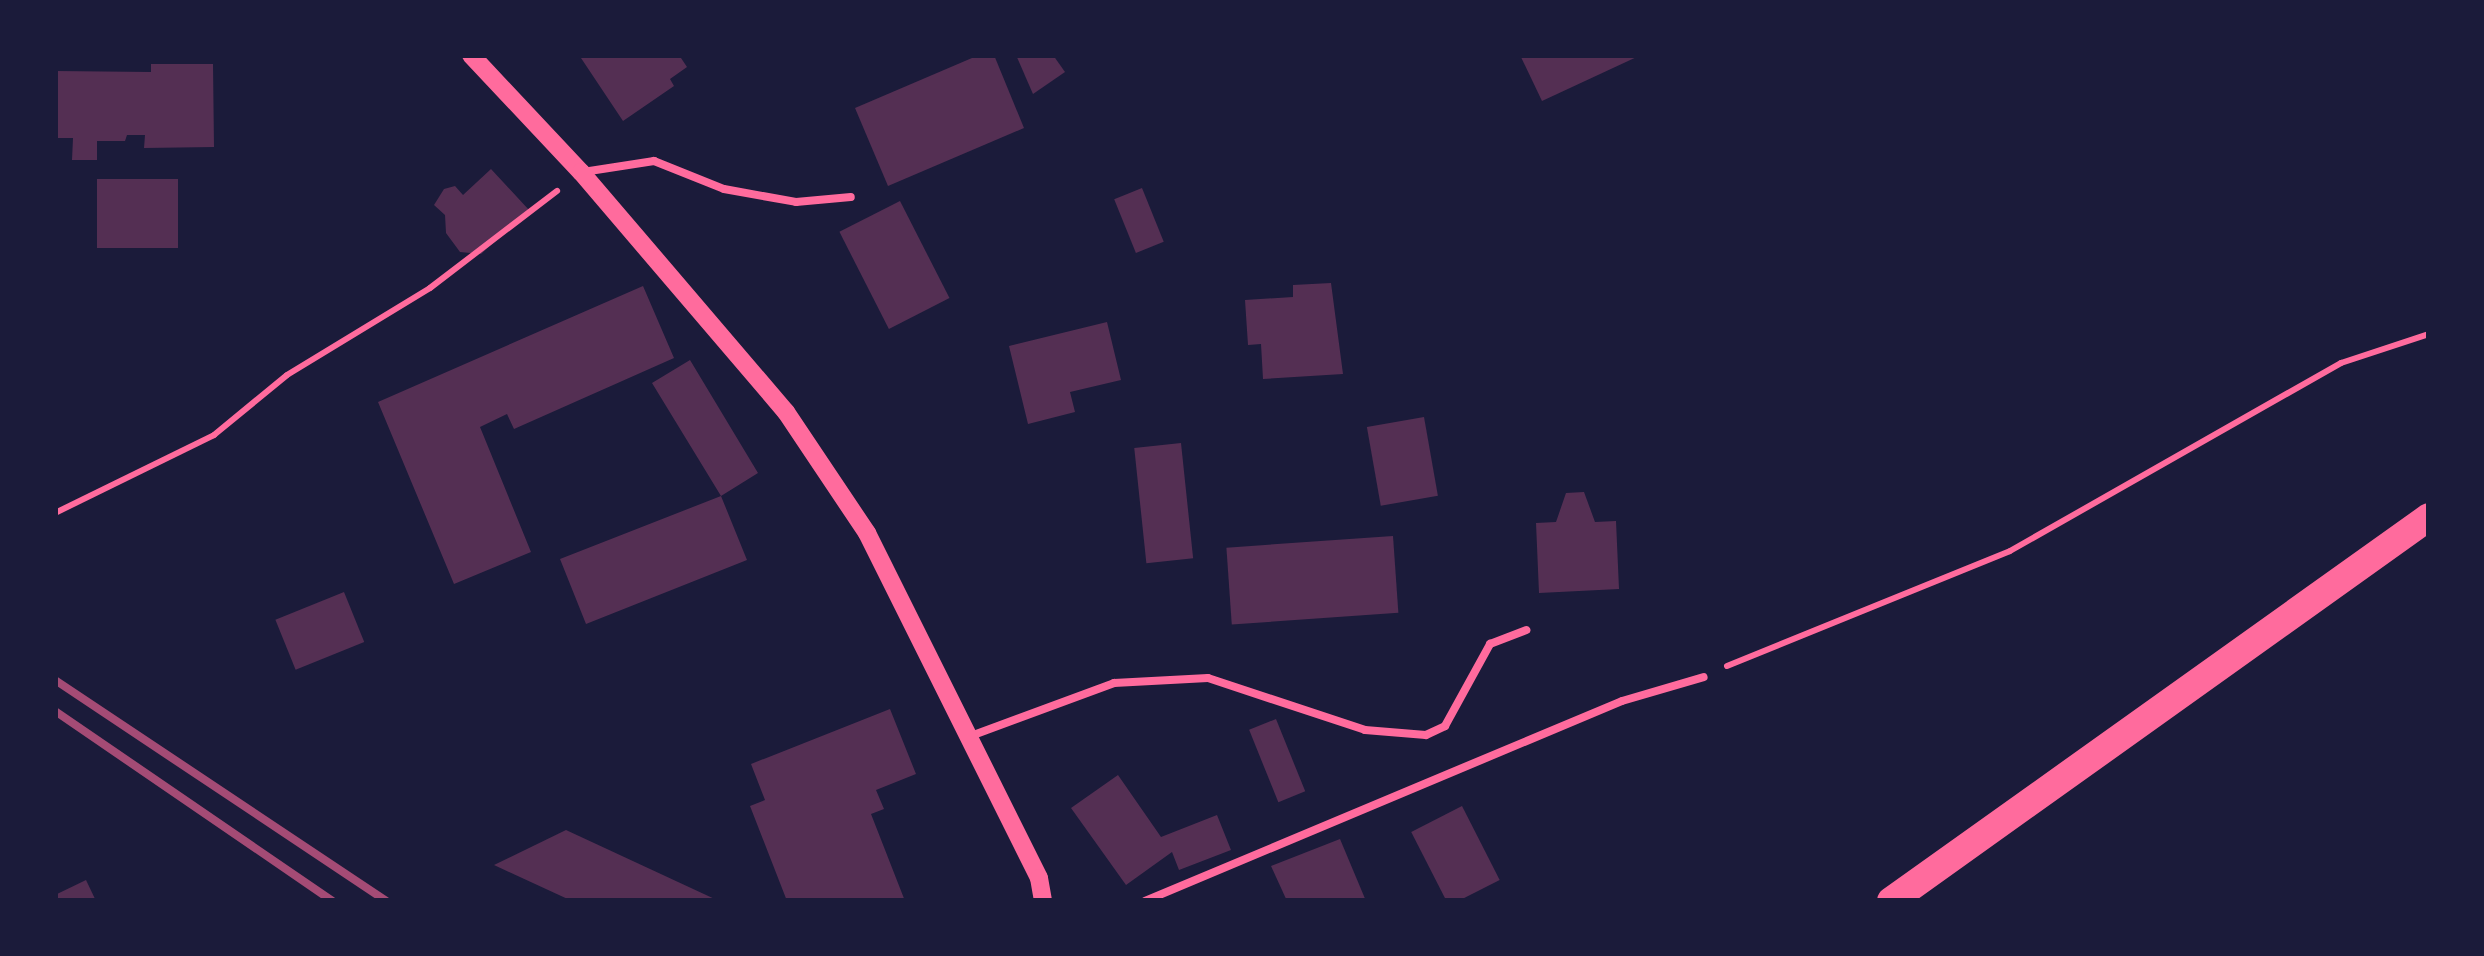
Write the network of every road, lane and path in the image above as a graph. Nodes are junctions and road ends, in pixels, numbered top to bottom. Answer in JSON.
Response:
{"nodes":[{"id":1,"x":471,"y":55,"type":"edge"},
{"id":2,"x":581,"y":172,"type":"junction"},
{"id":3,"x":851,"y":197,"type":"dead end"},
{"id":4,"x":2429,"y":334,"type":"edge"},
{"id":5,"x":55,"y":513,"type":"edge"},
{"id":6,"x":2429,"y":517,"type":"edge"},
{"id":7,"x":1526,"y":630,"type":"dead end"},
{"id":8,"x":1704,"y":677,"type":"joint"},
{"id":9,"x":968,"y":737,"type":"junction"},
{"id":10,"x":1043,"y":901,"type":"edge"},
{"id":11,"x":1146,"y":901,"type":"edge"},
{"id":12,"x":1891,"y":901,"type":"edge"}],
"edges":[{"from":1,"to":2,"type":"street"},
{"from":2,"to":3,"type":"lane"},
{"from":2,"to":5,"type":"path"},
{"from":2,"to":9,"type":"street"},
{"from":4,"to":8,"type":"path"},
{"from":6,"to":12,"type":"highway"},
{"from":7,"to":9,"type":"lane"},
{"from":8,"to":11,"type":"lane"},
{"from":9,"to":10,"type":"street"}]}
